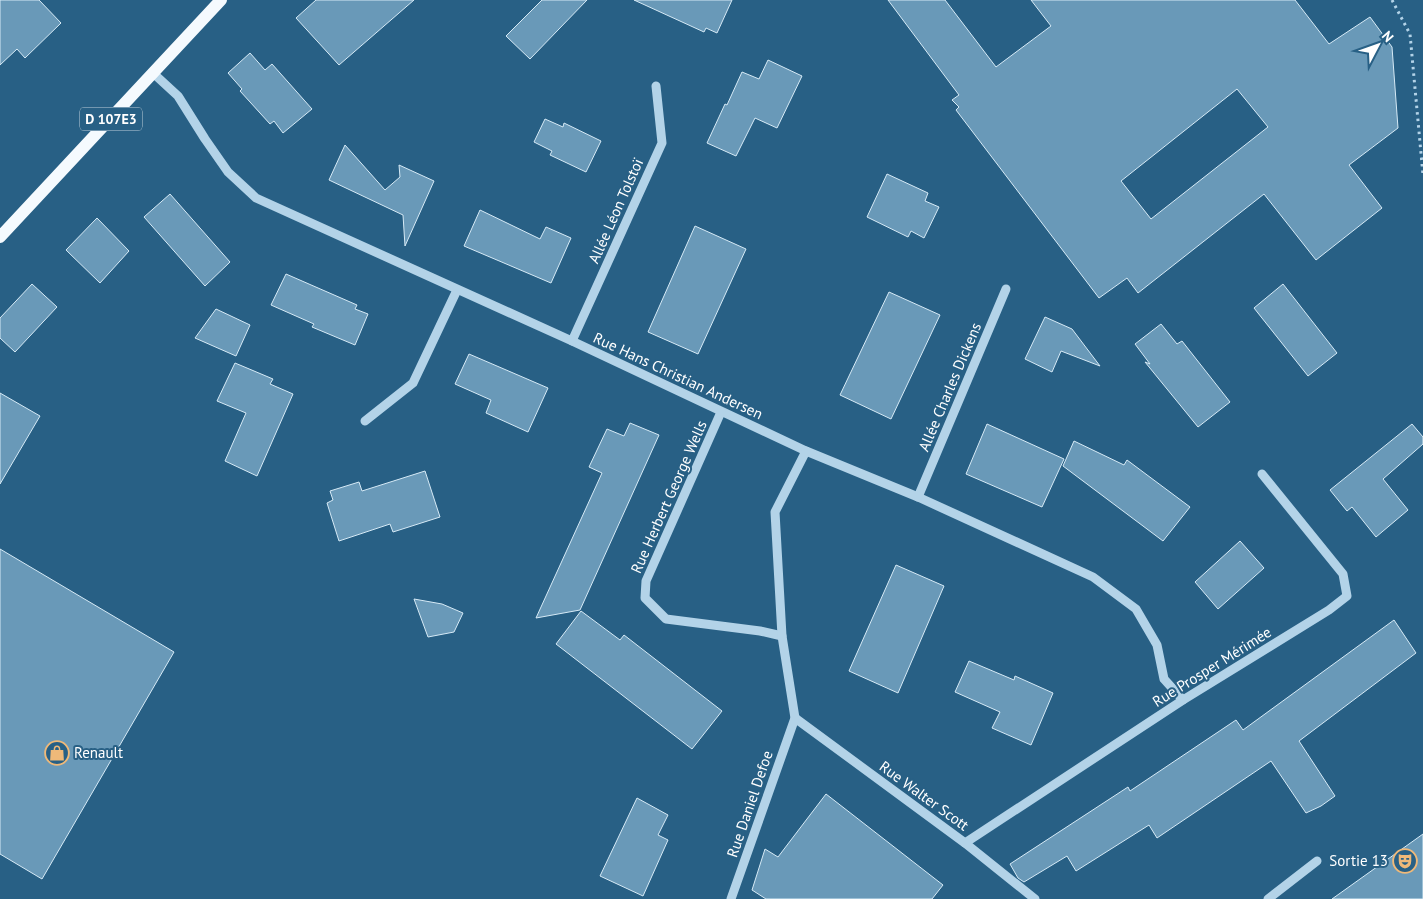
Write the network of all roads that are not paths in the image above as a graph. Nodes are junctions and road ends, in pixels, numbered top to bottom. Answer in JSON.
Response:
{"nodes":[{"id":1,"x":221,"y":0,"type":"edge"},
{"id":2,"x":153,"y":73,"type":"junction"},
{"id":3,"x":656,"y":86,"type":"dead end"},
{"id":4,"x":0,"y":237,"type":"edge"},
{"id":5,"x":1006,"y":289,"type":"dead end"},
{"id":6,"x":457,"y":290,"type":"junction"},
{"id":7,"x":572,"y":341,"type":"junction"},
{"id":8,"x":722,"y":412,"type":"junction"},
{"id":9,"x":365,"y":421,"type":"dead end"},
{"id":10,"x":806,"y":451,"type":"junction"},
{"id":11,"x":1262,"y":474,"type":"dead end"},
{"id":12,"x":918,"y":497,"type":"junction"},
{"id":13,"x":782,"y":636,"type":"junction"},
{"id":14,"x":1183,"y":700,"type":"junction"},
{"id":15,"x":795,"y":718,"type":"junction"},
{"id":16,"x":965,"y":843,"type":"junction"},
{"id":17,"x":1317,"y":861,"type":"dead end"},
{"id":18,"x":731,"y":899,"type":"edge"},
{"id":19,"x":1035,"y":899,"type":"edge"},
{"id":20,"x":1268,"y":899,"type":"edge"}],
"edges":[{"from":1,"to":2,"type":"main road","number":"D 107E3"},
{"from":2,"to":4,"type":"main road","number":"D 107E3"},
{"from":2,"to":6,"type":"street","name":"Rue Hans Christian Andersen"},
{"from":3,"to":7,"type":"street","name":"Allée Léon Tolstoï"},
{"from":5,"to":12,"type":"street","name":"Allée Charles Dickens"},
{"from":6,"to":7,"type":"street","name":"Rue Hans Christian Andersen"},
{"from":6,"to":9,"type":"street"},
{"from":7,"to":8,"type":"street","name":"Rue Hans Christian Andersen"},
{"from":8,"to":10,"type":"street","name":"Rue Hans Christian Andersen"},
{"from":8,"to":13,"type":"street","name":"Rue Herbert George Wells"},
{"from":10,"to":12,"type":"street","name":"Rue Hans Christian Andersen"},
{"from":10,"to":13,"type":"street"},
{"from":11,"to":14,"type":"street","name":"Rue Prosper Mérimée"},
{"from":12,"to":14,"type":"street","name":"Rue Hans Christian Andersen"},
{"from":13,"to":15,"type":"street"},
{"from":14,"to":16,"type":"street","name":"Rue Prosper Mérimée"},
{"from":15,"to":16,"type":"street","name":"Rue Walter Scott"},
{"from":15,"to":18,"type":"street","name":"Rue Daniel Defoe"},
{"from":16,"to":19,"type":"street","name":"Rue Walter Scott"},
{"from":17,"to":20,"type":"street"}]}
